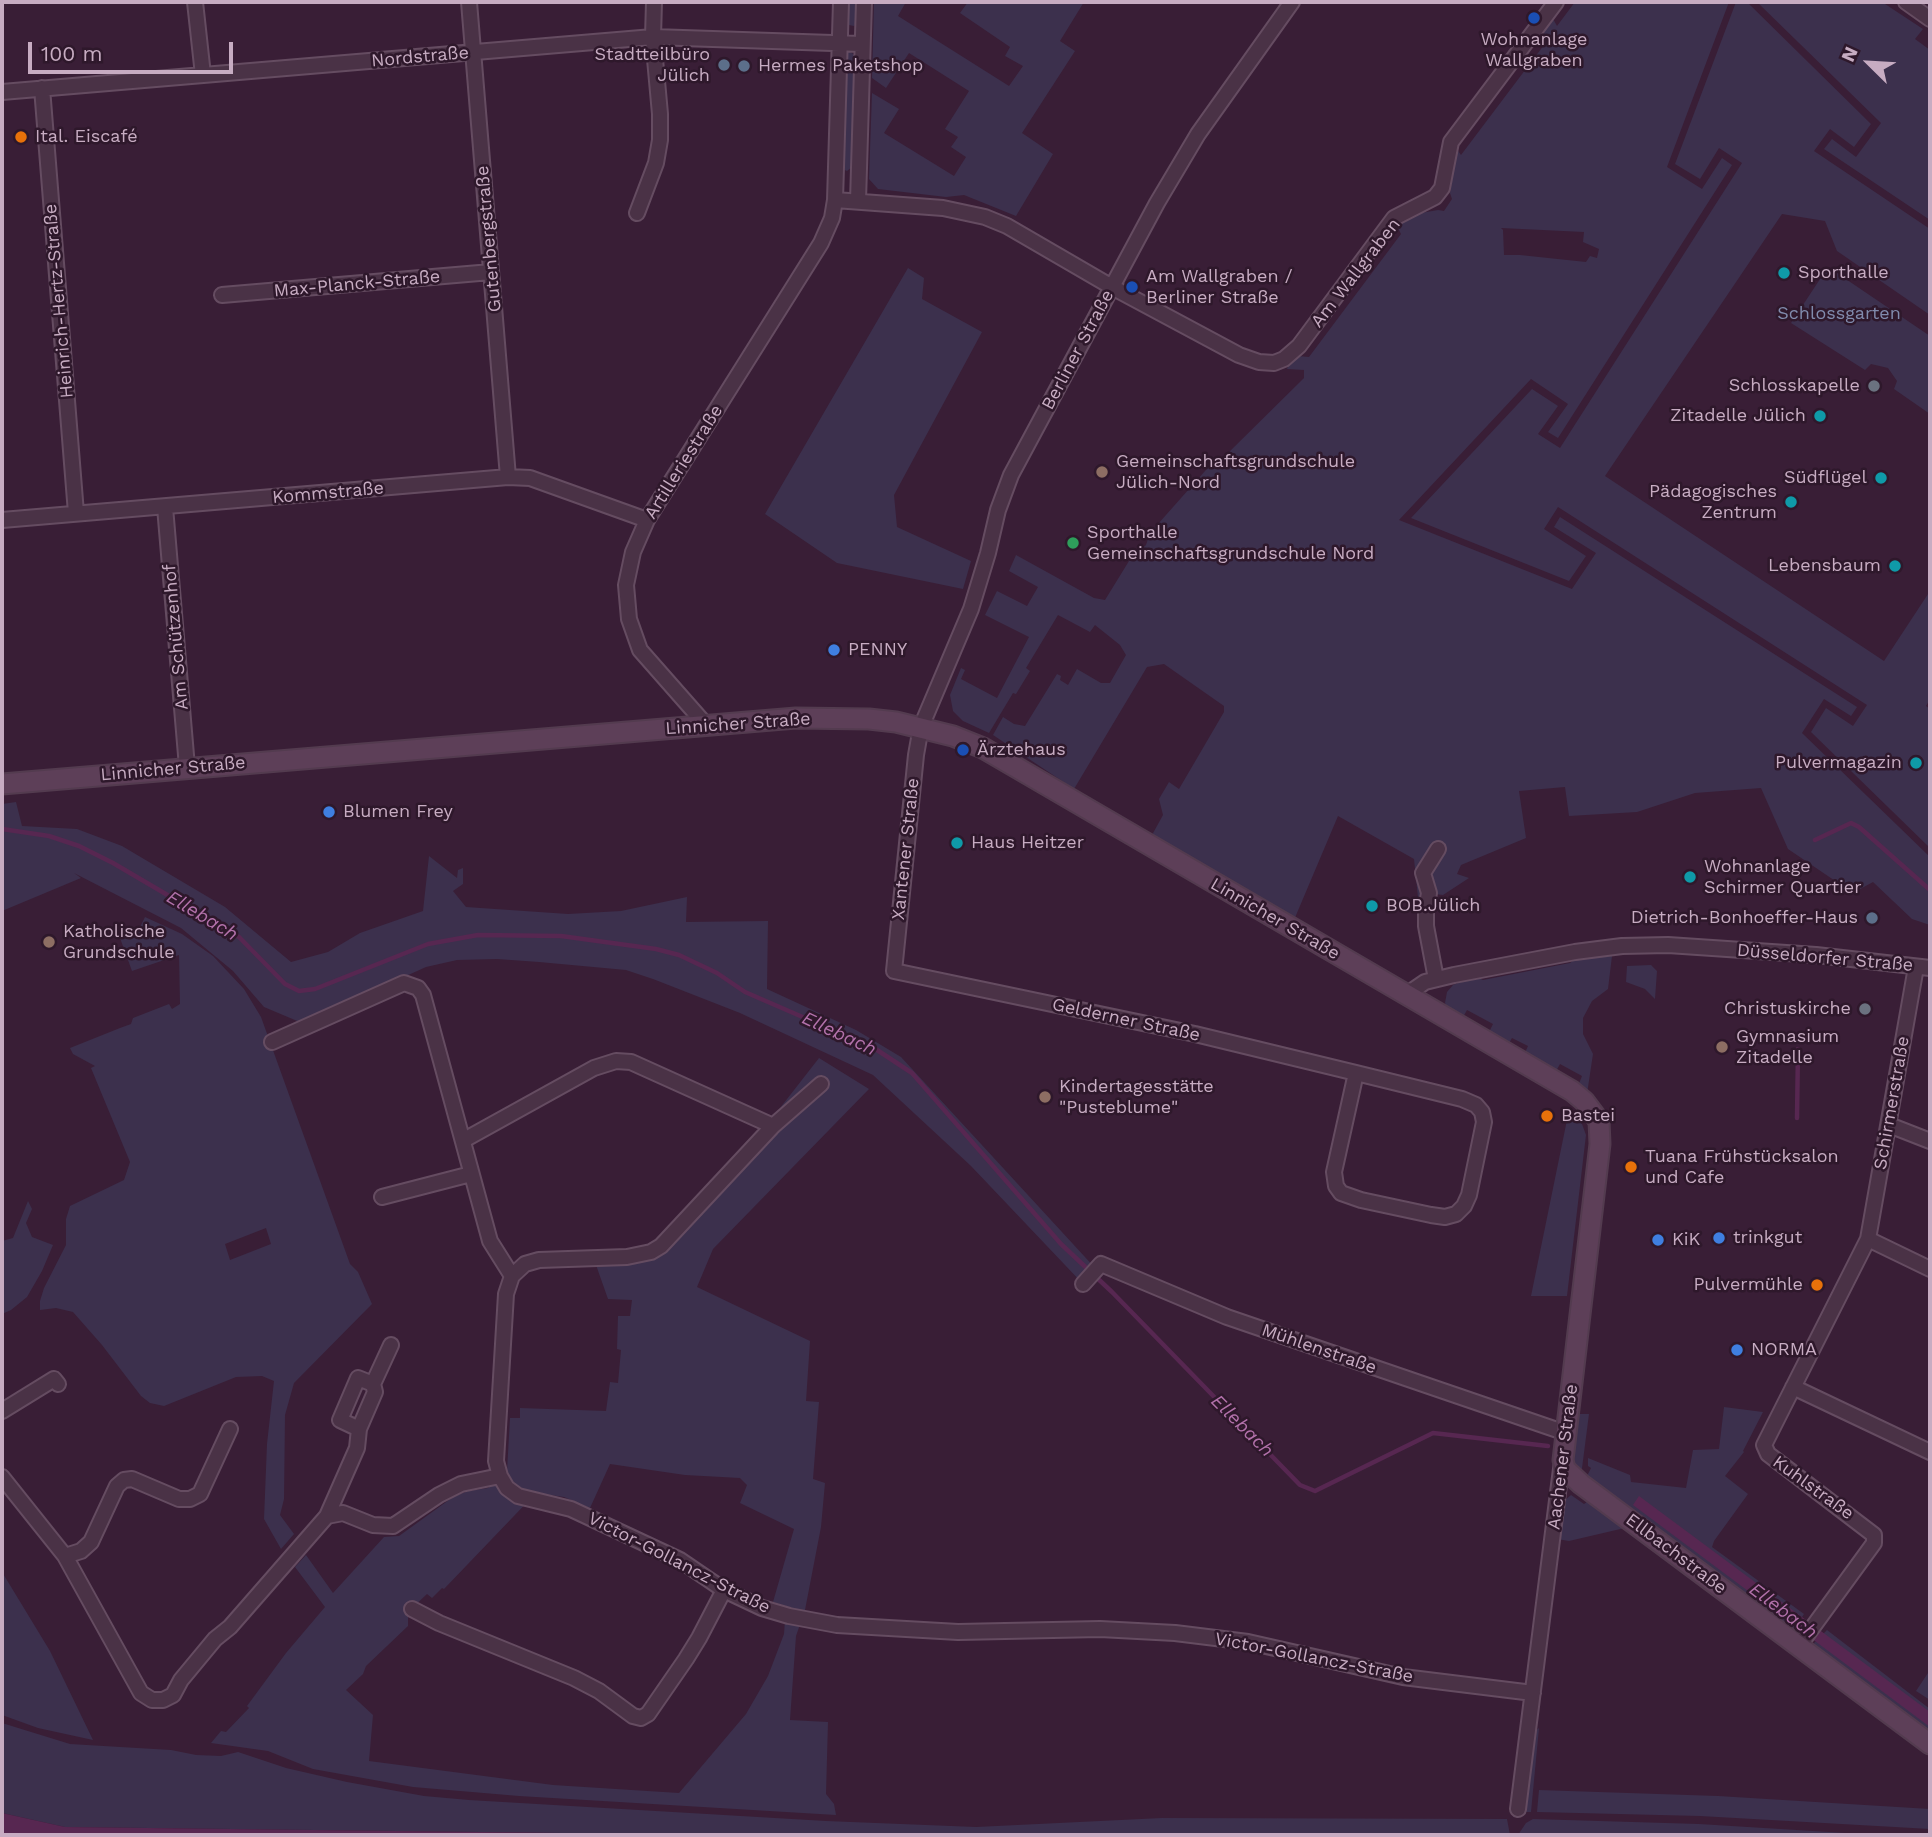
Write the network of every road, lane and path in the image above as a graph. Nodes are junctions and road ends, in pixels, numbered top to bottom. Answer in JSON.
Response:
{"nodes":[{"id":1,"x":195,"y":2,"type":"edge"},
{"id":2,"x":469,"y":2,"type":"edge"},
{"id":3,"x":654,"y":2,"type":"edge"},
{"id":4,"x":841,"y":2,"type":"edge"},
{"id":5,"x":864,"y":2,"type":"edge"},
{"id":6,"x":1292,"y":2,"type":"edge"},
{"id":7,"x":1556,"y":2,"type":"edge"},
{"id":8,"x":1906,"y":2,"type":"edge"},
{"id":9,"x":1930,"y":19,"type":"edge"},
{"id":10,"x":653,"y":37,"type":"junction"},
{"id":11,"x":839,"y":43,"type":"junction"},
{"id":12,"x":862,"y":44,"type":"junction"},
{"id":13,"x":473,"y":52,"type":"junction"},
{"id":14,"x":202,"y":75,"type":"junction"},
{"id":15,"x":42,"y":88,"type":"junction"},
{"id":16,"x":2,"y":92,"type":"edge"},
{"id":17,"x":835,"y":200,"type":"junction"},
{"id":18,"x":858,"y":201,"type":"junction"},
{"id":19,"x":637,"y":213,"type":"dead end"},
{"id":20,"x":491,"y":272,"type":"junction"},
{"id":21,"x":1112,"y":287,"type":"junction"},
{"id":22,"x":222,"y":295,"type":"dead end"},
{"id":23,"x":508,"y":477,"type":"junction"},
{"id":24,"x":165,"y":507,"type":"junction"},
{"id":25,"x":76,"y":513,"type":"junction"},
{"id":26,"x":2,"y":520,"type":"edge"},
{"id":27,"x":648,"y":520,"type":"junction"},
{"id":28,"x":706,"y":725,"type":"junction"},
{"id":29,"x":921,"y":727,"type":"junction"},
{"id":30,"x":187,"y":767,"type":"junction"},
{"id":31,"x":2,"y":784,"type":"edge"},
{"id":32,"x":1438,"y":849,"type":"dead end"},
{"id":33,"x":1923,"y":968,"type":"edge"},
{"id":34,"x":894,"y":971,"type":"joint"},
{"id":35,"x":1436,"y":979,"type":"junction"},
{"id":36,"x":1406,"y":995,"type":"junction"},
{"id":37,"x":272,"y":1042,"type":"dead end"},
{"id":38,"x":1356,"y":1073,"type":"junction"},
{"id":39,"x":821,"y":1084,"type":"dead end"},
{"id":40,"x":1590,"y":1107,"type":"joint"},
{"id":41,"x":1889,"y":1125,"type":"junction"},
{"id":42,"x":774,"y":1126,"type":"junction"},
{"id":43,"x":464,"y":1140,"type":"junction"},
{"id":44,"x":1930,"y":1140,"type":"edge"},
{"id":45,"x":471,"y":1174,"type":"junction"},
{"id":46,"x":382,"y":1197,"type":"dead end"},
{"id":47,"x":1868,"y":1239,"type":"junction"},
{"id":48,"x":1930,"y":1269,"type":"edge"},
{"id":49,"x":513,"y":1276,"type":"junction"},
{"id":50,"x":1089,"y":1278,"type":"dead end"},
{"id":51,"x":391,"y":1345,"type":"dead end"},
{"id":52,"x":58,"y":1384,"type":"dead end"},
{"id":53,"x":373,"y":1384,"type":"junction"},
{"id":54,"x":1793,"y":1387,"type":"junction"},
{"id":55,"x":2,"y":1411,"type":"edge"},
{"id":56,"x":230,"y":1429,"type":"dead end"},
{"id":57,"x":359,"y":1429,"type":"junction"},
{"id":58,"x":1566,"y":1433,"type":"junction"},
{"id":59,"x":1930,"y":1452,"type":"edge"},
{"id":60,"x":1563,"y":1460,"type":"junction"},
{"id":61,"x":500,"y":1476,"type":"junction"},
{"id":62,"x":2,"y":1477,"type":"edge"},
{"id":63,"x":327,"y":1516,"type":"junction"},
{"id":64,"x":65,"y":1556,"type":"junction"},
{"id":65,"x":724,"y":1590,"type":"junction"},
{"id":66,"x":412,"y":1609,"type":"dead end"},
{"id":67,"x":1807,"y":1635,"type":"junction"},
{"id":68,"x":1533,"y":1693,"type":"junction"},
{"id":69,"x":1930,"y":1744,"type":"edge"},
{"id":70,"x":1518,"y":1809,"type":"dead end"}],
"edges":[{"from":1,"to":14,"type":"street"},
{"from":2,"to":13,"type":"street","name":"Gutenbergstraße"},
{"from":3,"to":10,"type":"street"},
{"from":4,"to":11,"type":"street","name":"Artilleriestraße"},
{"from":5,"to":12,"type":"street"},
{"from":6,"to":21,"type":"street","name":"Berliner Straße"},
{"from":7,"to":21,"type":"street","name":"Am Wallgraben"},
{"from":8,"to":9,"type":"street"},
{"from":10,"to":11,"type":"street","name":"Nordstraße"},
{"from":10,"to":13,"type":"street","name":"Nordstraße"},
{"from":10,"to":19,"type":"street"},
{"from":11,"to":12,"type":"street"},
{"from":11,"to":17,"type":"street","name":"Artilleriestraße"},
{"from":12,"to":18,"type":"street"},
{"from":13,"to":14,"type":"street","name":"Nordstraße"},
{"from":13,"to":20,"type":"street","name":"Gutenbergstraße"},
{"from":14,"to":15,"type":"street","name":"Nordstraße"},
{"from":15,"to":16,"type":"street","name":"Nordstraße"},
{"from":15,"to":25,"type":"street","name":"Heinrich-Hertz-Straße"},
{"from":17,"to":18,"type":"street"},
{"from":17,"to":27,"type":"street","name":"Artilleriestraße"},
{"from":18,"to":21,"type":"street"},
{"from":20,"to":22,"type":"street","name":"Max-Planck-Straße"},
{"from":20,"to":23,"type":"street","name":"Gutenbergstraße"},
{"from":21,"to":29,"type":"street","name":"Berliner Straße"},
{"from":23,"to":24,"type":"street","name":"Kommstraße"},
{"from":23,"to":27,"type":"street","name":"Kommstraße"},
{"from":24,"to":25,"type":"street","name":"Kommstraße"},
{"from":24,"to":30,"type":"street","name":"Am Schützenhof"},
{"from":25,"to":26,"type":"street","name":"Kommstraße"},
{"from":27,"to":28,"type":"street","name":"Artilleriestraße"},
{"from":28,"to":29,"type":"main road","name":"Linnicher Straße"},
{"from":28,"to":30,"type":"main road","name":"Linnicher Straße"},
{"from":29,"to":34,"type":"street","name":"Xantener Straße"},
{"from":29,"to":36,"type":"main road","name":"Linnicher Straße"},
{"from":30,"to":31,"type":"main road","name":"Linnicher Straße"},
{"from":32,"to":35,"type":"street"},
{"from":33,"to":35,"type":"street","name":"Düsseldorfer Straße"},
{"from":33,"to":41,"type":"street","name":"Schirmerstraße"},
{"from":34,"to":38,"type":"street","name":"Gelderner Straße"},
{"from":35,"to":36,"type":"street","name":"Düsseldorfer Straße"},
{"from":36,"to":40,"type":"main road","name":"Linnicher Straße"},
{"from":37,"to":43,"type":"street"},
{"from":38,"to":38,"type":"street","name":"Gelderner Straße"},
{"from":39,"to":42,"type":"street"},
{"from":40,"to":58,"type":"main road","name":"Aachener Straße"},
{"from":41,"to":44,"type":"street"},
{"from":41,"to":47,"type":"street","name":"Schirmerstraße"},
{"from":42,"to":43,"type":"street"},
{"from":42,"to":49,"type":"street"},
{"from":43,"to":45,"type":"street"},
{"from":45,"to":46,"type":"street"},
{"from":45,"to":49,"type":"street"},
{"from":47,"to":48,"type":"street"},
{"from":47,"to":54,"type":"street","name":"Kuhlstraße"},
{"from":49,"to":61,"type":"street"},
{"from":50,"to":58,"type":"street","name":"Mühlenstraße"},
{"from":51,"to":53,"type":"street"},
{"from":52,"to":55,"type":"street"},
{"from":53,"to":57,"type":"street"},
{"from":53,"to":57,"type":"street"},
{"from":54,"to":59,"type":"street"},
{"from":54,"to":67,"type":"street","name":"Kuhlstraße"},
{"from":56,"to":64,"type":"street"},
{"from":57,"to":63,"type":"street"},
{"from":58,"to":60,"type":"main road","name":"Aachener Straße"},
{"from":60,"to":67,"type":"main road","name":"Ellbachstraße"},
{"from":60,"to":68,"type":"street","name":"Aachener Straße"},
{"from":61,"to":63,"type":"street"},
{"from":61,"to":65,"type":"street","name":"Victor-Gollancz-Straße"},
{"from":62,"to":64,"type":"street"},
{"from":63,"to":64,"type":"street"},
{"from":65,"to":66,"type":"street"},
{"from":65,"to":68,"type":"street","name":"Victor-Gollancz-Straße"},
{"from":67,"to":69,"type":"main road","name":"Ellbachstraße"},
{"from":68,"to":70,"type":"street","name":"Aachener Straße"}]}
